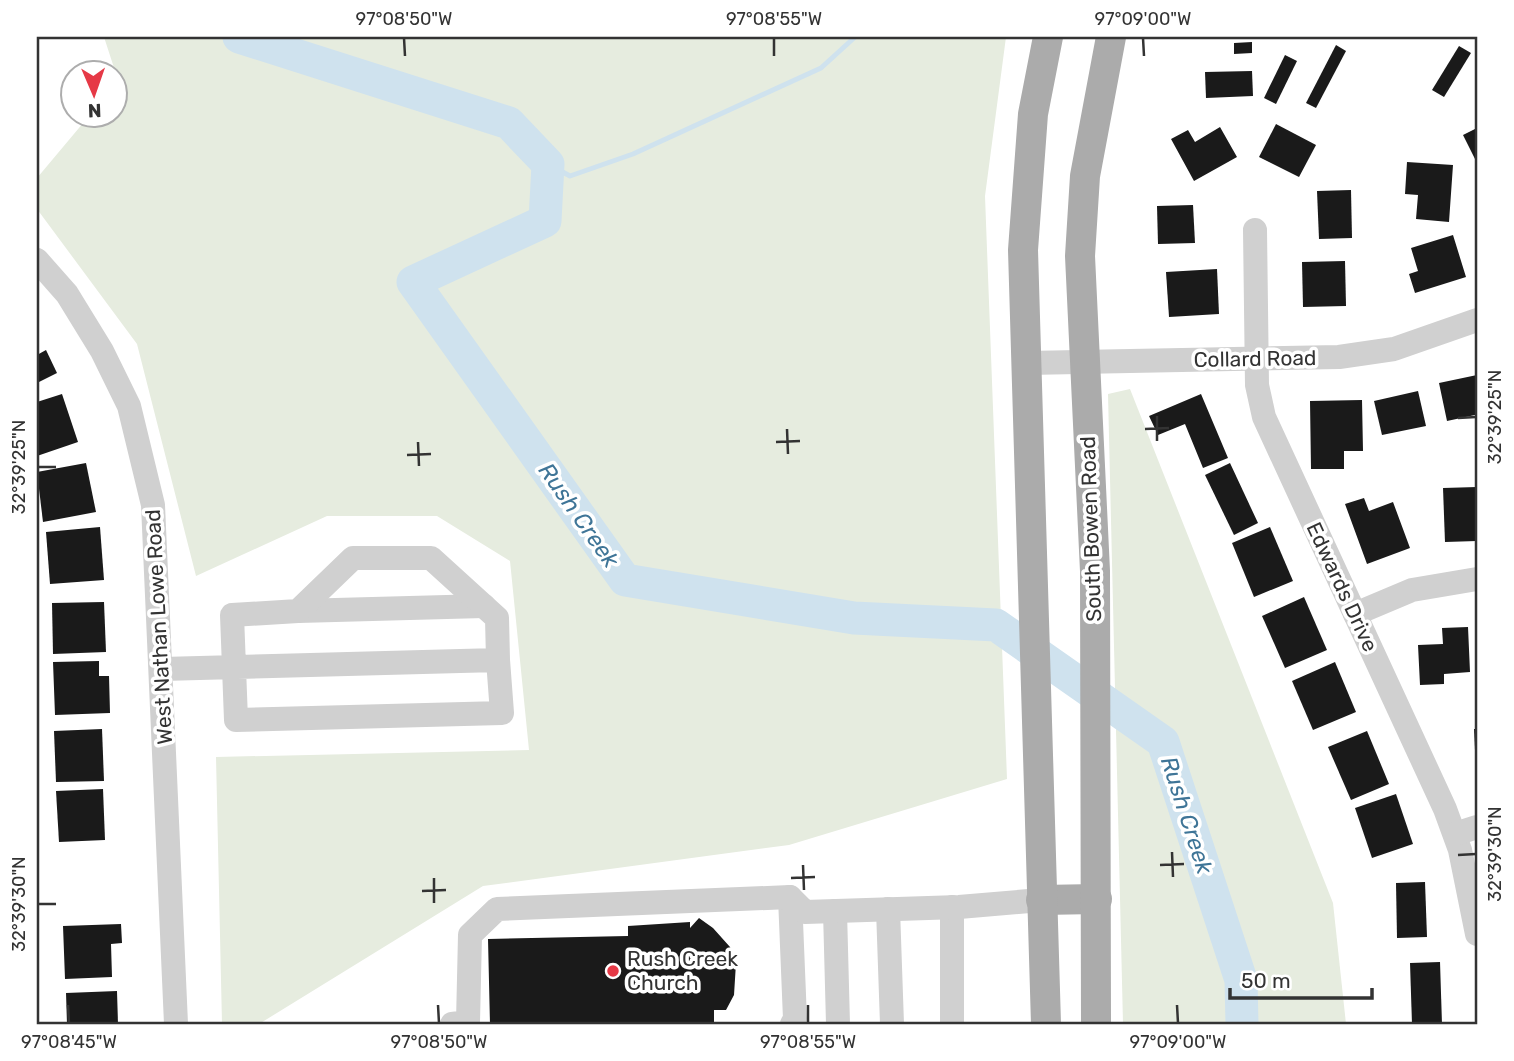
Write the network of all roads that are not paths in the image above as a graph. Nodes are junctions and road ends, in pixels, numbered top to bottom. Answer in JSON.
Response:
{"nodes":[{"id":1,"x":1048,"y":37,"type":"edge"},
{"id":2,"x":1111,"y":37,"type":"edge"},
{"id":3,"x":1255,"y":230,"type":"dead end"},
{"id":4,"x":37,"y":260,"type":"edge"},
{"id":5,"x":1477,"y":320,"type":"edge"},
{"id":6,"x":1255,"y":360,"type":"junction"},
{"id":7,"x":1083,"y":362,"type":"junction"},
{"id":8,"x":1027,"y":363,"type":"junction"},
{"id":9,"x":1477,"y":579,"type":"edge"},
{"id":10,"x":484,"y":606,"type":"junction"},
{"id":11,"x":298,"y":611,"type":"junction"},
{"id":12,"x":1354,"y":614,"type":"junction"},
{"id":13,"x":498,"y":660,"type":"junction"},
{"id":14,"x":162,"y":669,"type":"junction"},
{"id":15,"x":232,"y":669,"type":"junction"},
{"id":16,"x":1466,"y":831,"type":"edge"},
{"id":17,"x":790,"y":897,"type":"junction"},
{"id":18,"x":1097,"y":899,"type":"junction"},
{"id":19,"x":1041,"y":900,"type":"junction"},
{"id":20,"x":952,"y":907,"type":"junction"},
{"id":21,"x":888,"y":909,"type":"junction"},
{"id":22,"x":835,"y":911,"type":"junction"},
{"id":23,"x":1477,"y":934,"type":"edge"},
{"id":24,"x":1045,"y":1021,"type":"edge"},
{"id":25,"x":176,"y":1024,"type":"edge"},
{"id":26,"x":452,"y":1024,"type":"edge"},
{"id":27,"x":792,"y":1024,"type":"edge"},
{"id":28,"x":838,"y":1024,"type":"edge"},
{"id":29,"x":892,"y":1024,"type":"edge"},
{"id":30,"x":952,"y":1024,"type":"edge"},
{"id":31,"x":1096,"y":1024,"type":"edge"}],
"edges":[{"from":1,"to":8,"type":"main road"},
{"from":2,"to":7,"type":"main road","name":"South Bowen Road"},
{"from":3,"to":6,"type":"street","name":"Edwards Drive"},
{"from":4,"to":14,"type":"street","name":"West Nathan Lowe Road"},
{"from":5,"to":6,"type":"street","name":"Collard Road"},
{"from":6,"to":7,"type":"street","name":"Collard Road"},
{"from":6,"to":12,"type":"street","name":"Edwards Drive"},
{"from":7,"to":8,"type":"street","name":"Collard Road"},
{"from":7,"to":18,"type":"main road","name":"South Bowen Road"},
{"from":8,"to":19,"type":"main road"},
{"from":9,"to":12,"type":"street"},
{"from":10,"to":11,"type":"street"},
{"from":10,"to":11,"type":"street"},
{"from":10,"to":13,"type":"street"},
{"from":11,"to":15,"type":"street"},
{"from":12,"to":16,"type":"street","name":"Edwards Drive"},
{"from":13,"to":15,"type":"street"},
{"from":13,"to":15,"type":"street"},
{"from":14,"to":15,"type":"street"},
{"from":14,"to":25,"type":"street","name":"West Nathan Lowe Road"},
{"from":16,"to":23,"type":"street","name":"Edwards Drive"},
{"from":17,"to":22,"type":"street"},
{"from":17,"to":26,"type":"street"},
{"from":17,"to":27,"type":"street"},
{"from":18,"to":19,"type":"main road"},
{"from":18,"to":31,"type":"main road","name":"South Bowen Road"},
{"from":19,"to":20,"type":"street"},
{"from":19,"to":24,"type":"main road"},
{"from":20,"to":21,"type":"street"},
{"from":20,"to":30,"type":"street"},
{"from":21,"to":22,"type":"street"},
{"from":21,"to":29,"type":"street"},
{"from":22,"to":28,"type":"street"}]}
